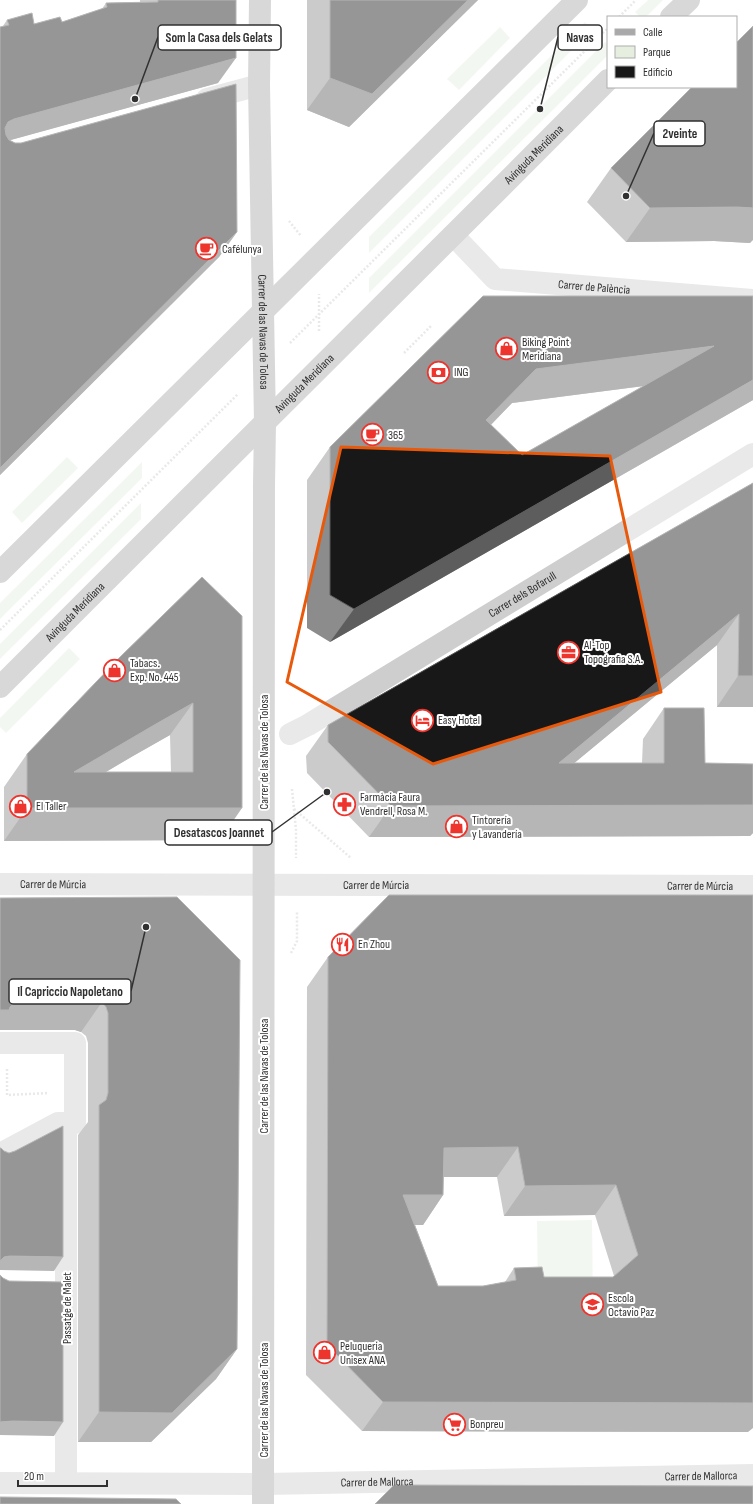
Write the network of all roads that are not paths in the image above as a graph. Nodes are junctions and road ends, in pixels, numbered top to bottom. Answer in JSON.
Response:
{"nodes":[{"id":1,"x":260,"y":0,"type":"edge"},
{"id":2,"x":577,"y":0,"type":"edge"},
{"id":3,"x":688,"y":0,"type":"edge"},
{"id":4,"x":672,"y":16,"type":"edge"},
{"id":5,"x":607,"y":81,"type":"edge"},
{"id":6,"x":259,"y":85,"type":"junction"},
{"id":7,"x":192,"y":103,"type":"edge"},
{"id":8,"x":454,"y":236,"type":"junction"},
{"id":9,"x":753,"y":300,"type":"edge"},
{"id":10,"x":262,"y":312,"type":"junction"},
{"id":11,"x":265,"y":424,"type":"junction"},
{"id":12,"x":753,"y":454,"type":"edge"},
{"id":13,"x":0,"y":572,"type":"edge"},
{"id":14,"x":0,"y":687,"type":"edge"},
{"id":15,"x":290,"y":734,"type":"dead end"},
{"id":16,"x":0,"y":884,"type":"edge"},
{"id":17,"x":264,"y":885,"type":"junction"},
{"id":18,"x":753,"y":886,"type":"edge"},
{"id":19,"x":4,"y":1043,"type":"edge"},
{"id":20,"x":66,"y":1132,"type":"dead end"},
{"id":21,"x":0,"y":1154,"type":"edge"},
{"id":22,"x":45,"y":1284,"type":"edge"},
{"id":23,"x":67,"y":1284,"type":"junction"},
{"id":24,"x":753,"y":1475,"type":"edge"},
{"id":25,"x":0,"y":1483,"type":"edge"},
{"id":26,"x":78,"y":1490,"type":"edge"},
{"id":27,"x":264,"y":1494,"type":"edge"}],
"edges":[{"from":1,"to":6,"type":"main road","name":"Carrer de las Navas de Tolosa"},
{"from":2,"to":10,"type":"main road"},
{"from":3,"to":4,"type":"main road"},
{"from":5,"to":8,"type":"main road","name":"Avinguda Meridiana"},
{"from":6,"to":7,"type":"street"},
{"from":6,"to":10,"type":"main road","name":"Carrer de las Navas de Tolosa"},
{"from":8,"to":9,"type":"street","name":"Carrer de Palència"},
{"from":8,"to":11,"type":"main road","name":"Avinguda Meridiana"},
{"from":10,"to":11,"type":"main road","name":"Carrer de las Navas de Tolosa"},
{"from":10,"to":13,"type":"main road"},
{"from":11,"to":14,"type":"main road","name":"Avinguda Meridiana"},
{"from":11,"to":17,"type":"main road","name":"Carrer de las Navas de Tolosa"},
{"from":12,"to":15,"type":"street","name":"Carrer dels Bofarull"},
{"from":16,"to":17,"type":"street","name":"Carrer de Múrcia"},
{"from":17,"to":18,"type":"street","name":"Carrer de Múrcia"},
{"from":17,"to":27,"type":"main road","name":"Carrer de las Navas de Tolosa"},
{"from":19,"to":21,"type":"street"},
{"from":20,"to":23,"type":"street","name":"Passatge de Malet"},
{"from":22,"to":23,"type":"street"},
{"from":23,"to":26,"type":"street","name":"Passatge de Malet"},
{"from":24,"to":27,"type":"street","name":"Carrer de Mallorca"},
{"from":25,"to":26,"type":"street","name":"Carrer de Mallorca"},
{"from":26,"to":27,"type":"street","name":"Carrer de Mallorca"}]}
